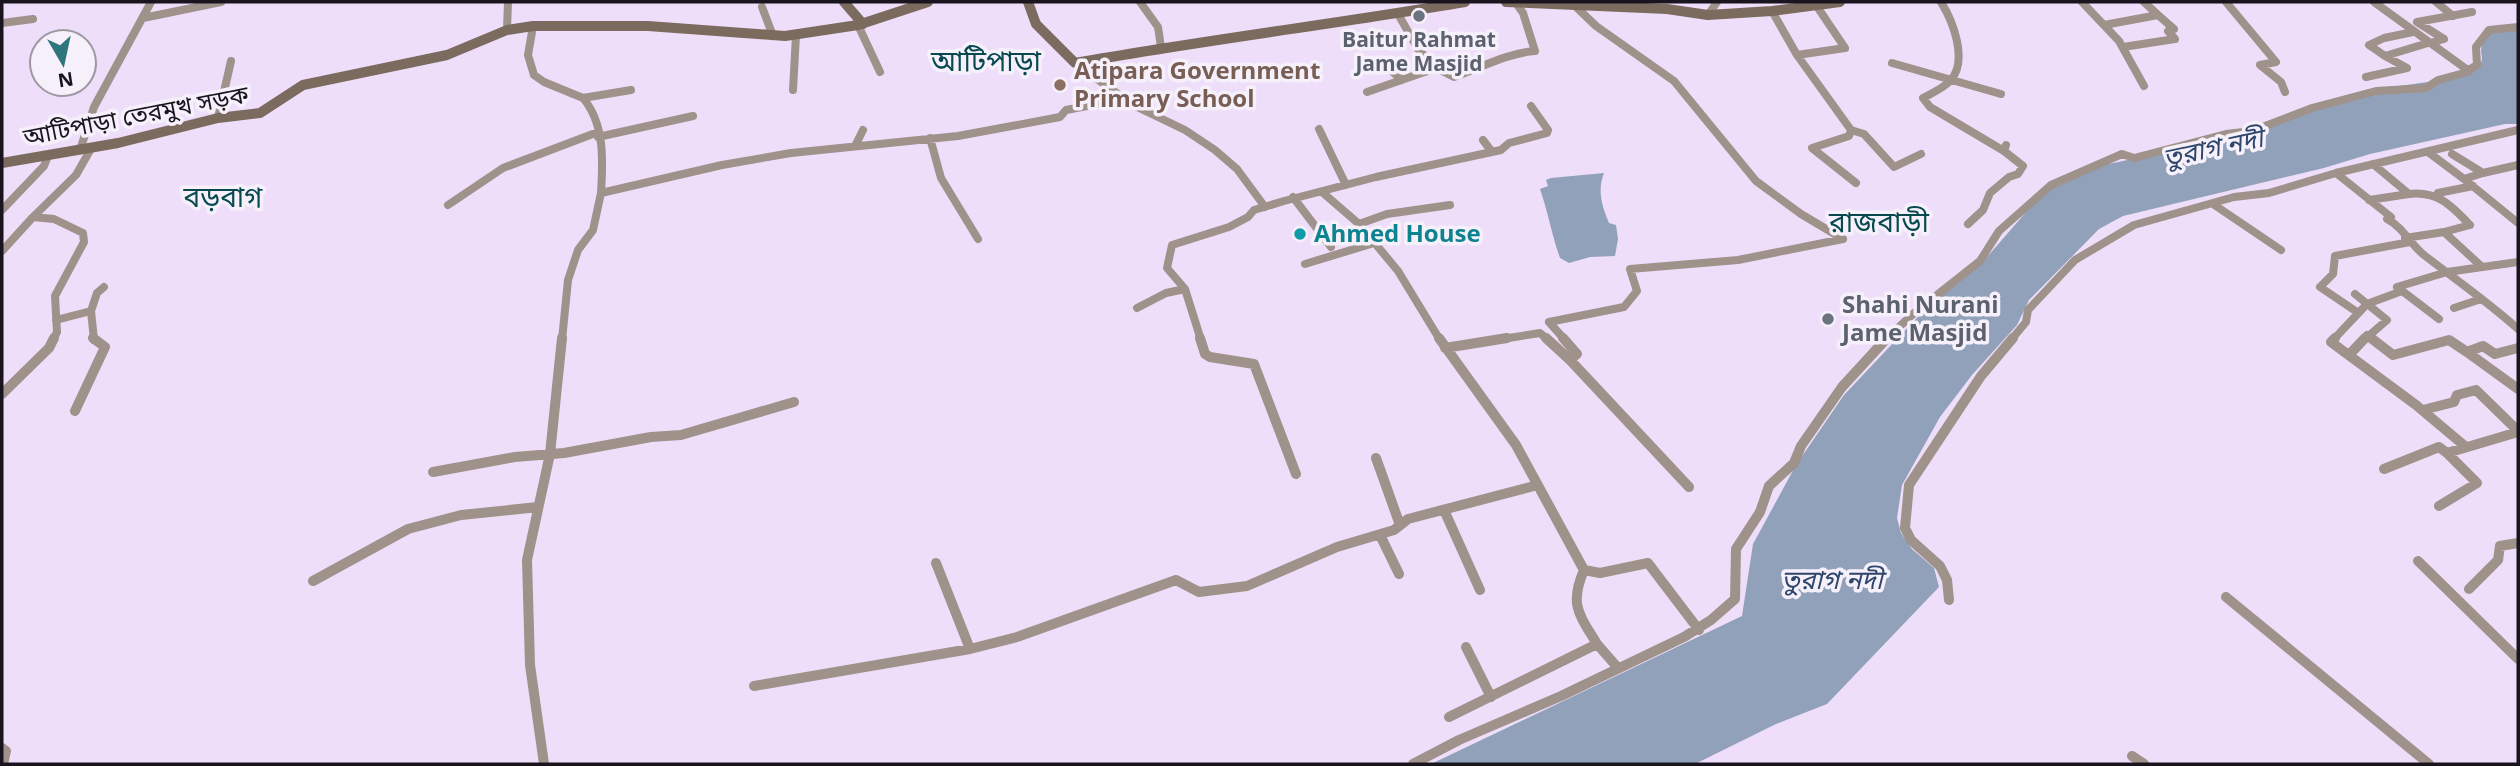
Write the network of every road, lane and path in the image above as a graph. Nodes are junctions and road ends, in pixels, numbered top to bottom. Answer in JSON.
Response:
{"nodes":[{"id":1,"x":151,"y":2,"type":"edge"},
{"id":2,"x":221,"y":2,"type":"edge"},
{"id":3,"x":508,"y":2,"type":"edge"},
{"id":4,"x":844,"y":2,"type":"edge"},
{"id":5,"x":928,"y":2,"type":"edge"},
{"id":6,"x":1028,"y":2,"type":"edge"},
{"id":7,"x":1140,"y":2,"type":"edge"},
{"id":8,"x":1465,"y":2,"type":"edge"},
{"id":9,"x":1717,"y":2,"type":"edge"},
{"id":10,"x":1840,"y":2,"type":"edge"},
{"id":11,"x":1941,"y":2,"type":"edge"},
{"id":12,"x":2082,"y":2,"type":"edge"},
{"id":13,"x":2144,"y":2,"type":"edge"},
{"id":14,"x":2226,"y":2,"type":"edge"},
{"id":15,"x":2374,"y":2,"type":"edge"},
{"id":16,"x":2437,"y":2,"type":"edge"},
{"id":17,"x":1511,"y":3,"type":"edge"},
{"id":18,"x":1572,"y":3,"type":"edge"},
{"id":19,"x":1812,"y":4,"type":"edge"},
{"id":20,"x":1413,"y":5,"type":"edge"},
{"id":21,"x":1646,"y":5,"type":"edge"},
{"id":22,"x":762,"y":7,"type":"dead end"},
{"id":23,"x":1772,"y":11,"type":"junction"},
{"id":24,"x":2472,"y":12,"type":"dead end"},
{"id":25,"x":1398,"y":14,"type":"junction"},
{"id":26,"x":1708,"y":15,"type":"junction"},
{"id":27,"x":2158,"y":15,"type":"junction"},
{"id":28,"x":2453,"y":16,"type":"junction"},
{"id":29,"x":143,"y":18,"type":"junction"},
{"id":30,"x":33,"y":19,"type":"dead end"},
{"id":31,"x":2,"y":23,"type":"edge"},
{"id":32,"x":861,"y":24,"type":"junction"},
{"id":33,"x":2104,"y":25,"type":"junction"},
{"id":34,"x":533,"y":26,"type":"junction"},
{"id":35,"x":2518,"y":27,"type":"edge"},
{"id":36,"x":507,"y":30,"type":"junction"},
{"id":37,"x":2413,"y":32,"type":"junction"},
{"id":38,"x":796,"y":35,"type":"junction"},
{"id":39,"x":773,"y":36,"type":"junction"},
{"id":40,"x":2429,"y":43,"type":"junction"},
{"id":41,"x":1161,"y":47,"type":"junction"},
{"id":42,"x":2123,"y":47,"type":"junction"},
{"id":43,"x":1797,"y":55,"type":"junction"},
{"id":44,"x":2385,"y":56,"type":"junction"},
{"id":45,"x":231,"y":61,"type":"dead end"},
{"id":46,"x":1075,"y":63,"type":"junction"},
{"id":47,"x":1892,"y":63,"type":"dead end"},
{"id":48,"x":1388,"y":68,"type":"dead end"},
{"id":49,"x":1436,"y":68,"type":"junction"},
{"id":50,"x":2469,"y":71,"type":"junction"},
{"id":51,"x":880,"y":72,"type":"dead end"},
{"id":52,"x":2366,"y":77,"type":"dead end"},
{"id":53,"x":1402,"y":80,"type":"junction"},
{"id":54,"x":1951,"y":80,"type":"junction"},
{"id":55,"x":2144,"y":86,"type":"dead end"},
{"id":56,"x":631,"y":90,"type":"dead end"},
{"id":57,"x":793,"y":90,"type":"dead end"},
{"id":58,"x":1367,"y":92,"type":"dead end"},
{"id":59,"x":2285,"y":92,"type":"dead end"},
{"id":60,"x":2001,"y":94,"type":"dead end"},
{"id":61,"x":1688,"y":97,"type":"joint"},
{"id":62,"x":583,"y":98,"type":"junction"},
{"id":63,"x":1124,"y":99,"type":"junction"},
{"id":64,"x":1531,"y":106,"type":"dead end"},
{"id":65,"x":693,"y":116,"type":"dead end"},
{"id":66,"x":218,"y":118,"type":"junction"},
{"id":67,"x":1319,"y":129,"type":"dead end"},
{"id":68,"x":863,"y":130,"type":"dead end"},
{"id":69,"x":2518,"y":130,"type":"edge"},
{"id":70,"x":1852,"y":131,"type":"junction"},
{"id":71,"x":598,"y":135,"type":"junction"},
{"id":72,"x":930,"y":138,"type":"junction"},
{"id":73,"x":1483,"y":140,"type":"dead end"},
{"id":74,"x":855,"y":146,"type":"junction"},
{"id":75,"x":92,"y":148,"type":"junction"},
{"id":76,"x":80,"y":150,"type":"junction"},
{"id":77,"x":1492,"y":152,"type":"junction"},
{"id":78,"x":2428,"y":152,"type":"junction"},
{"id":79,"x":1920,"y":154,"type":"dead end"},
{"id":80,"x":2452,"y":154,"type":"dead end"},
{"id":81,"x":48,"y":156,"type":"junction"},
{"id":82,"x":2,"y":163,"type":"edge"},
{"id":83,"x":2373,"y":164,"type":"junction"},
{"id":84,"x":2518,"y":165,"type":"edge"},
{"id":85,"x":2336,"y":173,"type":"junction"},
{"id":86,"x":2483,"y":173,"type":"junction"},
{"id":87,"x":2464,"y":179,"type":"junction"},
{"id":88,"x":1856,"y":183,"type":"dead end"},
{"id":89,"x":1346,"y":185,"type":"junction"},
{"id":90,"x":2473,"y":186,"type":"junction"},
{"id":91,"x":1322,"y":192,"type":"junction"},
{"id":92,"x":601,"y":193,"type":"junction"},
{"id":93,"x":2438,"y":193,"type":"junction"},
{"id":94,"x":2409,"y":194,"type":"junction"},
{"id":95,"x":1293,"y":197,"type":"junction"},
{"id":96,"x":2369,"y":200,"type":"junction"},
{"id":97,"x":2213,"y":204,"type":"junction"},
{"id":98,"x":448,"y":205,"type":"dead end"},
{"id":99,"x":1450,"y":205,"type":"dead end"},
{"id":100,"x":1265,"y":207,"type":"junction"},
{"id":101,"x":2,"y":210,"type":"edge"},
{"id":102,"x":33,"y":217,"type":"junction"},
{"id":103,"x":2516,"y":219,"type":"edge"},
{"id":104,"x":1359,"y":224,"type":"junction"},
{"id":105,"x":1968,"y":224,"type":"dead end"},
{"id":106,"x":2444,"y":232,"type":"junction"},
{"id":107,"x":978,"y":239,"type":"dead end"},
{"id":108,"x":2408,"y":240,"type":"junction"},
{"id":109,"x":1374,"y":243,"type":"junction"},
{"id":110,"x":1331,"y":247,"type":"dead end"},
{"id":111,"x":2,"y":250,"type":"edge"},
{"id":112,"x":2281,"y":250,"type":"dead end"},
{"id":113,"x":2518,"y":262,"type":"edge"},
{"id":114,"x":1305,"y":264,"type":"dead end"},
{"id":115,"x":2482,"y":266,"type":"junction"},
{"id":116,"x":2447,"y":271,"type":"junction"},
{"id":117,"x":104,"y":287,"type":"dead end"},
{"id":118,"x":1185,"y":289,"type":"junction"},
{"id":119,"x":2402,"y":291,"type":"junction"},
{"id":120,"x":2355,"y":295,"type":"dead end"},
{"id":121,"x":2481,"y":299,"type":"junction"},
{"id":122,"x":2367,"y":304,"type":"junction"},
{"id":123,"x":1138,"y":307,"type":"dead end"},
{"id":124,"x":2454,"y":308,"type":"dead end"},
{"id":125,"x":91,"y":311,"type":"junction"},
{"id":126,"x":2357,"y":312,"type":"junction"},
{"id":127,"x":2440,"y":319,"type":"dead end"},
{"id":128,"x":55,"y":320,"type":"junction"},
{"id":129,"x":1549,"y":322,"type":"junction"},
{"id":130,"x":2518,"y":329,"type":"edge"},
{"id":131,"x":1541,"y":333,"type":"junction"},
{"id":132,"x":2367,"y":335,"type":"junction"},
{"id":133,"x":1445,"y":348,"type":"junction"},
{"id":134,"x":2518,"y":348,"type":"edge"},
{"id":135,"x":2467,"y":352,"type":"junction"},
{"id":136,"x":2349,"y":355,"type":"junction"},
{"id":137,"x":1570,"y":360,"type":"junction"},
{"id":138,"x":2518,"y":389,"type":"edge"},
{"id":139,"x":2,"y":394,"type":"edge"},
{"id":140,"x":794,"y":402,"type":"dead end"},
{"id":141,"x":2423,"y":410,"type":"junction"},
{"id":142,"x":75,"y":411,"type":"dead end"},
{"id":143,"x":2518,"y":431,"type":"edge"},
{"id":144,"x":2466,"y":447,"type":"junction"},
{"id":145,"x":2447,"y":453,"type":"junction"},
{"id":146,"x":550,"y":454,"type":"junction"},
{"id":147,"x":1376,"y":458,"type":"dead end"},
{"id":148,"x":2384,"y":469,"type":"dead end"},
{"id":149,"x":433,"y":472,"type":"dead end"},
{"id":150,"x":1296,"y":474,"type":"dead end"},
{"id":151,"x":1538,"y":485,"type":"junction"},
{"id":152,"x":1689,"y":487,"type":"dead end"},
{"id":153,"x":2439,"y":506,"type":"dead end"},
{"id":154,"x":538,"y":507,"type":"junction"},
{"id":155,"x":1444,"y":510,"type":"junction"},
{"id":156,"x":1400,"y":525,"type":"junction"},
{"id":157,"x":1380,"y":535,"type":"junction"},
{"id":158,"x":2518,"y":544,"type":"edge"},
{"id":159,"x":2418,"y":561,"type":"dead end"},
{"id":160,"x":936,"y":563,"type":"dead end"},
{"id":161,"x":1584,"y":570,"type":"junction"},
{"id":162,"x":1399,"y":574,"type":"dead end"},
{"id":163,"x":313,"y":581,"type":"dead end"},
{"id":164,"x":2469,"y":589,"type":"dead end"},
{"id":165,"x":1480,"y":590,"type":"dead end"},
{"id":166,"x":2226,"y":597,"type":"dead end"},
{"id":167,"x":1949,"y":600,"type":"dead end"},
{"id":168,"x":1699,"y":629,"type":"junction"},
{"id":169,"x":1597,"y":644,"type":"junction"},
{"id":170,"x":1466,"y":648,"type":"dead end"},
{"id":171,"x":970,"y":649,"type":"junction"},
{"id":172,"x":2518,"y":659,"type":"edge"},
{"id":173,"x":1618,"y":668,"type":"junction"},
{"id":174,"x":754,"y":686,"type":"dead end"},
{"id":175,"x":1491,"y":697,"type":"junction"},
{"id":176,"x":1449,"y":717,"type":"dead end"},
{"id":177,"x":2,"y":748,"type":"edge"},
{"id":178,"x":2132,"y":755,"type":"dead end"},
{"id":179,"x":3,"y":764,"type":"edge"},
{"id":180,"x":544,"y":764,"type":"edge"},
{"id":181,"x":1413,"y":764,"type":"edge"},
{"id":182,"x":2144,"y":764,"type":"edge"},
{"id":183,"x":2429,"y":764,"type":"edge"}],
"edges":[{"from":1,"to":29,"type":"street"},
{"from":2,"to":29,"type":"street"},
{"from":3,"to":36,"type":"street"},
{"from":4,"to":32,"type":"main road"},
{"from":5,"to":32,"type":"main road","name":"আটিপাড়া তেরমুখ সড়ক"},
{"from":6,"to":46,"type":"main road"},
{"from":7,"to":41,"type":"street"},
{"from":8,"to":20,"type":"main road"},
{"from":9,"to":26,"type":"street"},
{"from":10,"to":19,"type":"main road"},
{"from":11,"to":54,"type":"street"},
{"from":12,"to":33,"type":"street"},
{"from":13,"to":27,"type":"street"},
{"from":14,"to":59,"type":"street"},
{"from":15,"to":37,"type":"street"},
{"from":16,"to":28,"type":"street"},
{"from":17,"to":18,"type":"main road"},
{"from":17,"to":49,"type":"street"},
{"from":18,"to":21,"type":"main road"},
{"from":18,"to":61,"type":"street"},
{"from":19,"to":23,"type":"main road"},
{"from":19,"to":43,"type":"street"},
{"from":20,"to":25,"type":"main road"},
{"from":21,"to":26,"type":"main road"},
{"from":22,"to":39,"type":"street"},
{"from":23,"to":26,"type":"main road"},
{"from":23,"to":43,"type":"street"},
{"from":24,"to":28,"type":"street"},
{"from":25,"to":41,"type":"main road"},
{"from":25,"to":49,"type":"street"},
{"from":27,"to":33,"type":"street"},
{"from":27,"to":42,"type":"street"},
{"from":28,"to":40,"type":"street"},
{"from":29,"to":76,"type":"street"},
{"from":30,"to":31,"type":"street"},
{"from":32,"to":38,"type":"main road","name":"আটিপাড়া তেরমুখ সড়ক"},
{"from":32,"to":51,"type":"street"},
{"from":33,"to":42,"type":"street"},
{"from":34,"to":36,"type":"main road","name":"আটিপাড়া তেরমুখ সড়ক"},
{"from":34,"to":39,"type":"main road","name":"আটিপাড়া তেরমুখ সড়ক"},
{"from":34,"to":62,"type":"street"},
{"from":35,"to":50,"type":"street"},
{"from":36,"to":66,"type":"main road","name":"আটিপাড়া তেরমুখ সড়ক"},
{"from":37,"to":40,"type":"street"},
{"from":37,"to":44,"type":"street"},
{"from":38,"to":39,"type":"main road","name":"আটিপাড়া তেরমুখ সড়ক"},
{"from":38,"to":57,"type":"street"},
{"from":40,"to":44,"type":"street"},
{"from":40,"to":50,"type":"street"},
{"from":41,"to":46,"type":"main road"},
{"from":42,"to":55,"type":"street"},
{"from":43,"to":70,"type":"street"},
{"from":44,"to":52,"type":"street"},
{"from":45,"to":66,"type":"street"},
{"from":46,"to":63,"type":"street"},
{"from":47,"to":54,"type":"street"},
{"from":48,"to":53,"type":"street"},
{"from":49,"to":53,"type":"street"},
{"from":50,"to":168,"type":"street"},
{"from":53,"to":58,"type":"street"},
{"from":54,"to":60,"type":"street"},
{"from":54,"to":105,"type":"street"},
{"from":56,"to":62,"type":"street"},
{"from":61,"to":129,"type":"street"},
{"from":62,"to":71,"type":"street"},
{"from":63,"to":72,"type":"street"},
{"from":63,"to":100,"type":"street"},
{"from":64,"to":77,"type":"street"},
{"from":65,"to":71,"type":"street"},
{"from":66,"to":75,"type":"main road","name":"আটিপাড়া তেরমুখ সড়ক"},
{"from":67,"to":89,"type":"street"},
{"from":68,"to":74,"type":"street"},
{"from":69,"to":78,"type":"street"},
{"from":70,"to":79,"type":"street"},
{"from":70,"to":88,"type":"street"},
{"from":71,"to":92,"type":"street"},
{"from":71,"to":98,"type":"street"},
{"from":72,"to":74,"type":"street"},
{"from":72,"to":107,"type":"street"},
{"from":73,"to":77,"type":"street"},
{"from":74,"to":92,"type":"street"},
{"from":75,"to":76,"type":"main road","name":"আটিপাড়া তেরমুখ সড়ক"},
{"from":75,"to":102,"type":"street"},
{"from":76,"to":81,"type":"main road","name":"আটিপাড়া তেরমুখ সড়ক"},
{"from":77,"to":89,"type":"street"},
{"from":78,"to":83,"type":"street"},
{"from":78,"to":87,"type":"street"},
{"from":80,"to":86,"type":"street"},
{"from":81,"to":82,"type":"main road","name":"আটিপাড়া তেরমুখ সড়ক"},
{"from":81,"to":101,"type":"street"},
{"from":83,"to":85,"type":"street"},
{"from":83,"to":94,"type":"street"},
{"from":84,"to":86,"type":"street"},
{"from":85,"to":96,"type":"street"},
{"from":85,"to":97,"type":"street"},
{"from":86,"to":87,"type":"street"},
{"from":87,"to":90,"type":"street"},
{"from":89,"to":91,"type":"street"},
{"from":90,"to":93,"type":"street"},
{"from":90,"to":103,"type":"street"},
{"from":91,"to":95,"type":"street"},
{"from":91,"to":104,"type":"street"},
{"from":92,"to":146,"type":"street"},
{"from":93,"to":94,"type":"street"},
{"from":93,"to":106,"type":"street"},
{"from":94,"to":96,"type":"street"},
{"from":95,"to":100,"type":"street"},
{"from":95,"to":110,"type":"street"},
{"from":96,"to":108,"type":"street"},
{"from":97,"to":112,"type":"street"},
{"from":97,"to":167,"type":"street"},
{"from":99,"to":104,"type":"street"},
{"from":100,"to":118,"type":"street"},
{"from":102,"to":111,"type":"street"},
{"from":102,"to":128,"type":"street"},
{"from":104,"to":109,"type":"street"},
{"from":106,"to":108,"type":"street"},
{"from":106,"to":115,"type":"street"},
{"from":108,"to":116,"type":"street"},
{"from":108,"to":126,"type":"street"},
{"from":109,"to":114,"type":"street"},
{"from":109,"to":133,"type":"street"},
{"from":113,"to":115,"type":"street"},
{"from":115,"to":116,"type":"street"},
{"from":116,"to":119,"type":"street"},
{"from":116,"to":121,"type":"street"},
{"from":117,"to":125,"type":"street"},
{"from":118,"to":123,"type":"street"},
{"from":118,"to":150,"type":"street"},
{"from":119,"to":122,"type":"street"},
{"from":119,"to":127,"type":"street"},
{"from":120,"to":122,"type":"street"},
{"from":121,"to":124,"type":"street"},
{"from":121,"to":130,"type":"street"},
{"from":122,"to":126,"type":"street"},
{"from":122,"to":132,"type":"street"},
{"from":125,"to":128,"type":"street"},
{"from":125,"to":142,"type":"street"},
{"from":126,"to":136,"type":"street"},
{"from":128,"to":139,"type":"street"},
{"from":129,"to":131,"type":"street"},
{"from":129,"to":137,"type":"street"},
{"from":131,"to":133,"type":"street"},
{"from":131,"to":137,"type":"street"},
{"from":132,"to":135,"type":"street"},
{"from":132,"to":136,"type":"street"},
{"from":133,"to":151,"type":"street"},
{"from":134,"to":135,"type":"street"},
{"from":135,"to":138,"type":"street"},
{"from":136,"to":141,"type":"street"},
{"from":137,"to":152,"type":"street"},
{"from":140,"to":146,"type":"street"},
{"from":141,"to":143,"type":"street"},
{"from":141,"to":144,"type":"street"},
{"from":143,"to":144,"type":"street"},
{"from":144,"to":145,"type":"street"},
{"from":145,"to":148,"type":"street"},
{"from":145,"to":153,"type":"street"},
{"from":146,"to":149,"type":"street"},
{"from":146,"to":154,"type":"street"},
{"from":147,"to":156,"type":"street"},
{"from":151,"to":155,"type":"street"},
{"from":151,"to":161,"type":"street"},
{"from":154,"to":163,"type":"street"},
{"from":154,"to":180,"type":"street"},
{"from":155,"to":156,"type":"street"},
{"from":155,"to":165,"type":"street"},
{"from":156,"to":157,"type":"street"},
{"from":157,"to":162,"type":"street"},
{"from":157,"to":171,"type":"street"},
{"from":158,"to":164,"type":"street"},
{"from":159,"to":172,"type":"street"},
{"from":160,"to":171,"type":"street"},
{"from":161,"to":168,"type":"street"},
{"from":161,"to":169,"type":"street"},
{"from":166,"to":183,"type":"street"},
{"from":168,"to":173,"type":"street"},
{"from":169,"to":173,"type":"street"},
{"from":169,"to":175,"type":"street"},
{"from":170,"to":175,"type":"street"},
{"from":171,"to":174,"type":"street"},
{"from":173,"to":181,"type":"street"},
{"from":175,"to":176,"type":"street"},
{"from":177,"to":179,"type":"street"},
{"from":178,"to":182,"type":"street"}]}
